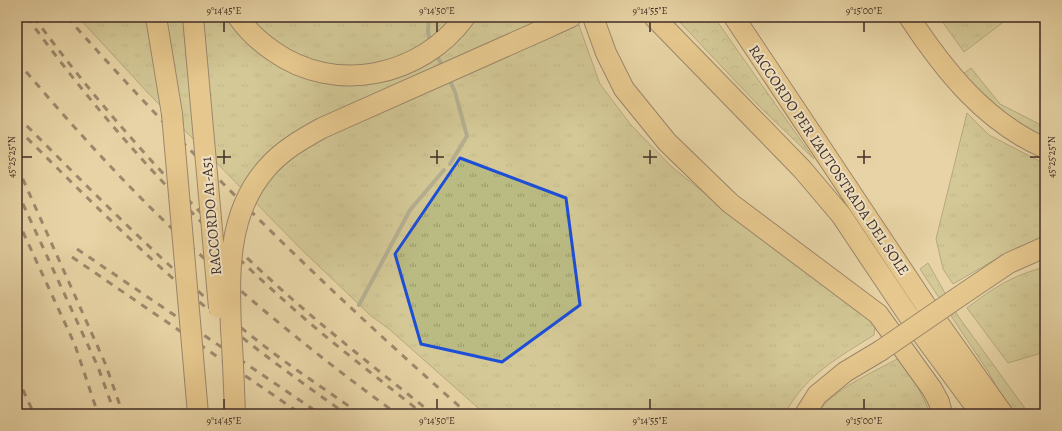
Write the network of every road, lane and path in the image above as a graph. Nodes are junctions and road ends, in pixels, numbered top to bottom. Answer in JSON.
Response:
{"nodes":[{"id":1,"x":156,"y":17,"type":"edge"},
{"id":2,"x":164,"y":17,"type":"edge"},
{"id":3,"x":193,"y":17,"type":"edge"},
{"id":4,"x":238,"y":17,"type":"edge"},
{"id":5,"x":465,"y":17,"type":"edge"},
{"id":6,"x":571,"y":17,"type":"edge"},
{"id":7,"x":593,"y":17,"type":"edge"},
{"id":8,"x":654,"y":17,"type":"edge"},
{"id":9,"x":734,"y":17,"type":"edge"},
{"id":10,"x":909,"y":17,"type":"edge"},
{"id":11,"x":172,"y":114,"type":"junction"},
{"id":12,"x":1045,"y":148,"type":"edge"},
{"id":13,"x":1045,"y":247,"type":"edge"},
{"id":14,"x":198,"y":414,"type":"edge"},
{"id":15,"x":228,"y":414,"type":"edge"},
{"id":16,"x":235,"y":414,"type":"edge"},
{"id":17,"x":805,"y":414,"type":"edge"},
{"id":18,"x":942,"y":414,"type":"edge"},
{"id":19,"x":981,"y":414,"type":"edge"},
{"id":20,"x":1003,"y":414,"type":"edge"}],
"edges":[{"from":1,"to":11,"type":"highway"},
{"from":2,"to":11,"type":"highway","name":"RACCORDO A1-A51"},
{"from":3,"to":15,"type":"highway","name":"RACCORDO A1-A51","bridge":true},
{"from":4,"to":5,"type":"highway"},
{"from":6,"to":16,"type":"highway","bridge":true},
{"from":7,"to":18,"type":"highway"},
{"from":8,"to":19,"type":"highway","name":"RACCORDO PER L'AUTOSTRADA DEL SOLE"},
{"from":9,"to":20,"type":"highway","name":"RACCORDO PER L'AUTOSTRADA DEL SOLE"},
{"from":10,"to":12,"type":"highway"},
{"from":11,"to":14,"type":"highway","name":"RACCORDO A1-A51","bridge":true},
{"from":13,"to":17,"type":"highway","bridge":true}]}
